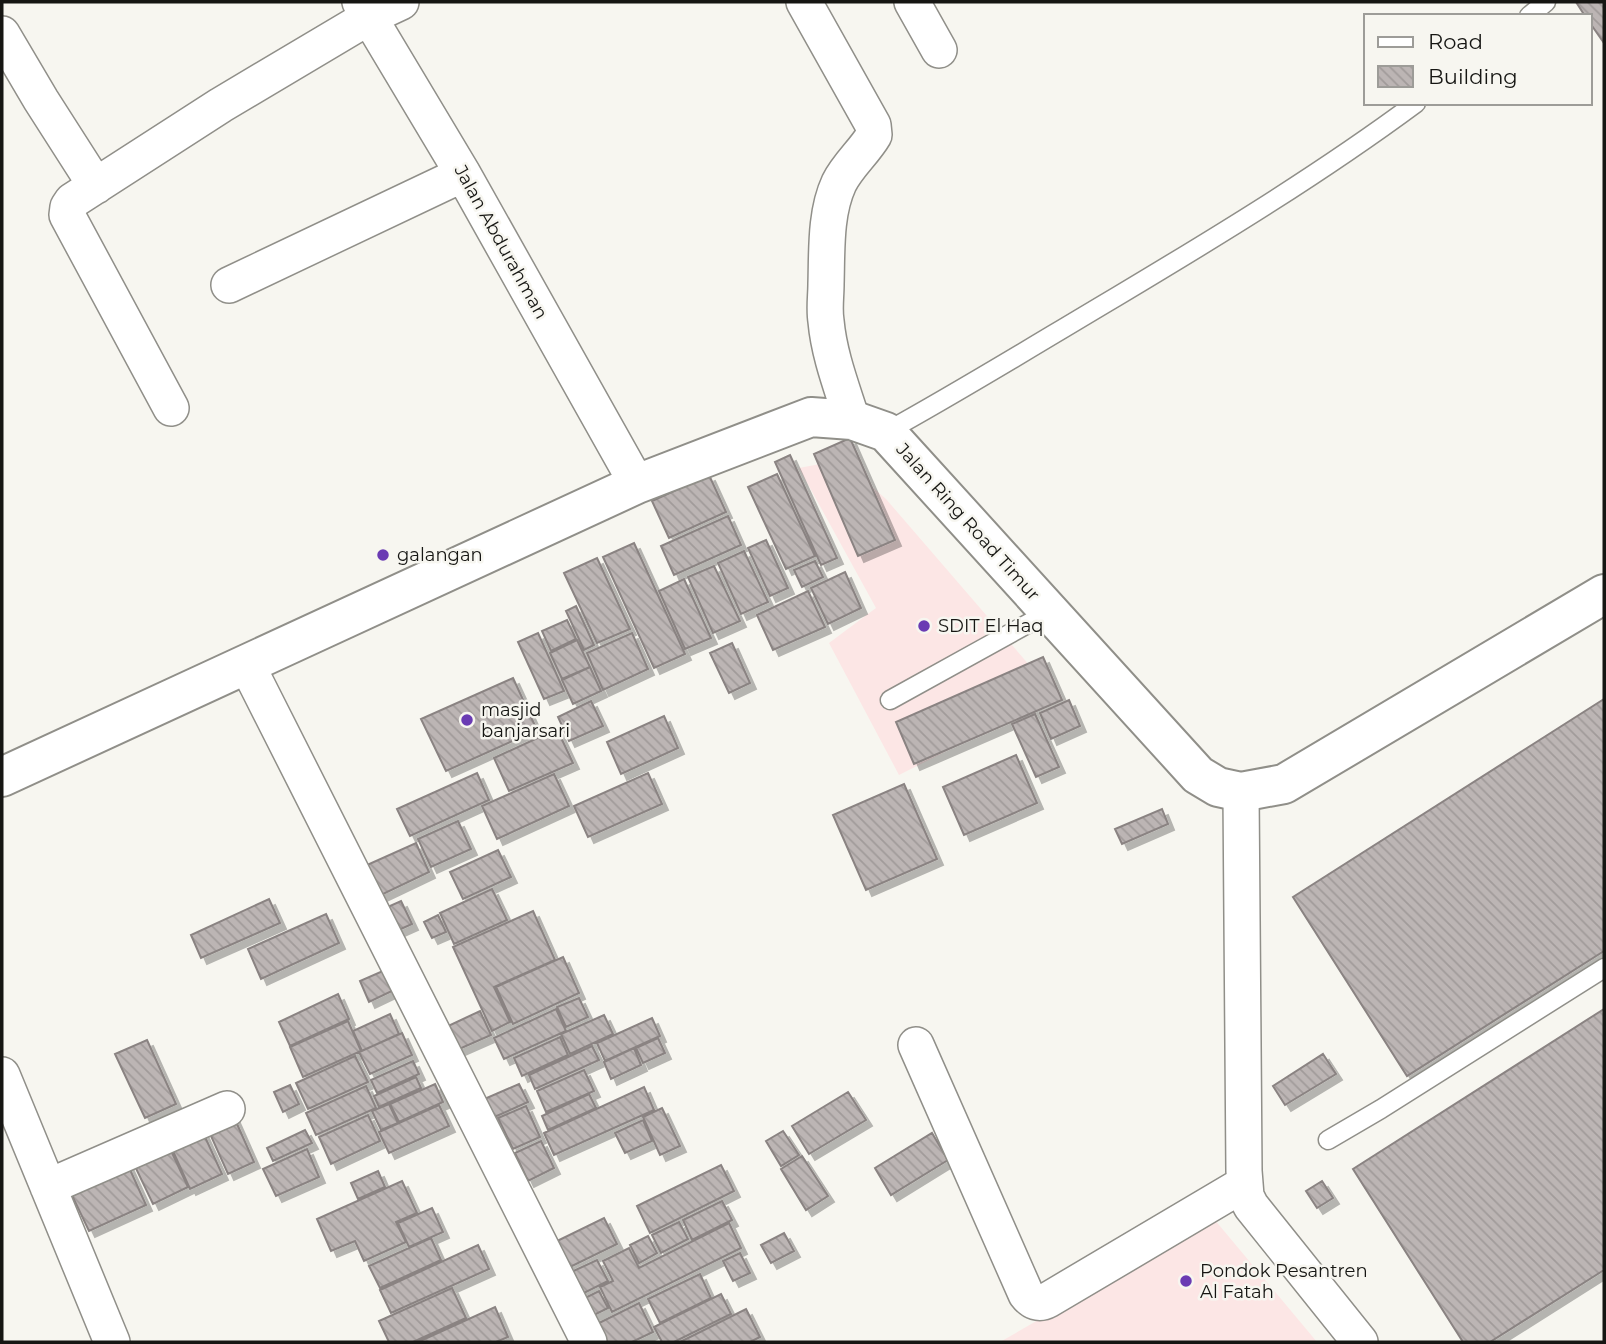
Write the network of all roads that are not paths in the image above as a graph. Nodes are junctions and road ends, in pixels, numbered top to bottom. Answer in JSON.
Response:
{"nodes":[{"id":1,"x":401,"y":2,"type":"edge"},
{"id":2,"x":804,"y":2,"type":"edge"},
{"id":3,"x":912,"y":2,"type":"edge"},
{"id":4,"x":1545,"y":2,"type":"edge"},
{"id":5,"x":364,"y":10,"type":"edge"},
{"id":6,"x":1531,"y":14,"type":"edge"},
{"id":7,"x":2,"y":34,"type":"edge"},
{"id":8,"x":939,"y":51,"type":"dead end"},
{"id":9,"x":1413,"y":105,"type":"edge"},
{"id":10,"x":463,"y":174,"type":"junction"},
{"id":11,"x":96,"y":186,"type":"junction"},
{"id":12,"x":229,"y":285,"type":"dead end"},
{"id":13,"x":171,"y":408,"type":"dead end"},
{"id":14,"x":869,"y":426,"type":"junction"},
{"id":15,"x":637,"y":484,"type":"junction"},
{"id":16,"x":1604,"y":594,"type":"edge"},
{"id":17,"x":1049,"y":612,"type":"junction"},
{"id":18,"x":247,"y":665,"type":"junction"},
{"id":19,"x":890,"y":700,"type":"dead end"},
{"id":20,"x":2,"y":777,"type":"edge"},
{"id":21,"x":1241,"y":792,"type":"junction"},
{"id":22,"x":1604,"y":968,"type":"edge"},
{"id":23,"x":916,"y":1045,"type":"dead end"},
{"id":24,"x":2,"y":1075,"type":"edge"},
{"id":25,"x":227,"y":1109,"type":"dead end"},
{"id":26,"x":1328,"y":1140,"type":"dead end"},
{"id":27,"x":1244,"y":1184,"type":"junction"},
{"id":28,"x":48,"y":1187,"type":"junction"},
{"id":29,"x":112,"y":1342,"type":"edge"},
{"id":30,"x":589,"y":1342,"type":"edge"},
{"id":31,"x":1360,"y":1342,"type":"edge"}],
"edges":[{"from":1,"to":5,"type":"street"},
{"from":2,"to":14,"type":"street"},
{"from":3,"to":8,"type":"street"},
{"from":4,"to":6,"type":"lane"},
{"from":5,"to":10,"type":"street","name":"Jalan Abdurahman"},
{"from":5,"to":11,"type":"street"},
{"from":7,"to":11,"type":"street"},
{"from":9,"to":14,"type":"lane"},
{"from":10,"to":12,"type":"street"},
{"from":10,"to":15,"type":"street","name":"Jalan Abdurahman"},
{"from":11,"to":13,"type":"street"},
{"from":14,"to":15,"type":"street"},
{"from":14,"to":17,"type":"street","name":"Jalan Ring Road Timur"},
{"from":15,"to":18,"type":"street"},
{"from":16,"to":21,"type":"street","name":"Jalan Ring Road Timur"},
{"from":17,"to":19,"type":"lane"},
{"from":17,"to":21,"type":"street","name":"Jalan Ring Road Timur"},
{"from":18,"to":20,"type":"street"},
{"from":18,"to":30,"type":"street"},
{"from":21,"to":27,"type":"street"},
{"from":22,"to":26,"type":"lane"},
{"from":23,"to":27,"type":"street"},
{"from":24,"to":28,"type":"street"},
{"from":25,"to":28,"type":"street"},
{"from":27,"to":31,"type":"street"},
{"from":28,"to":29,"type":"street"}]}
